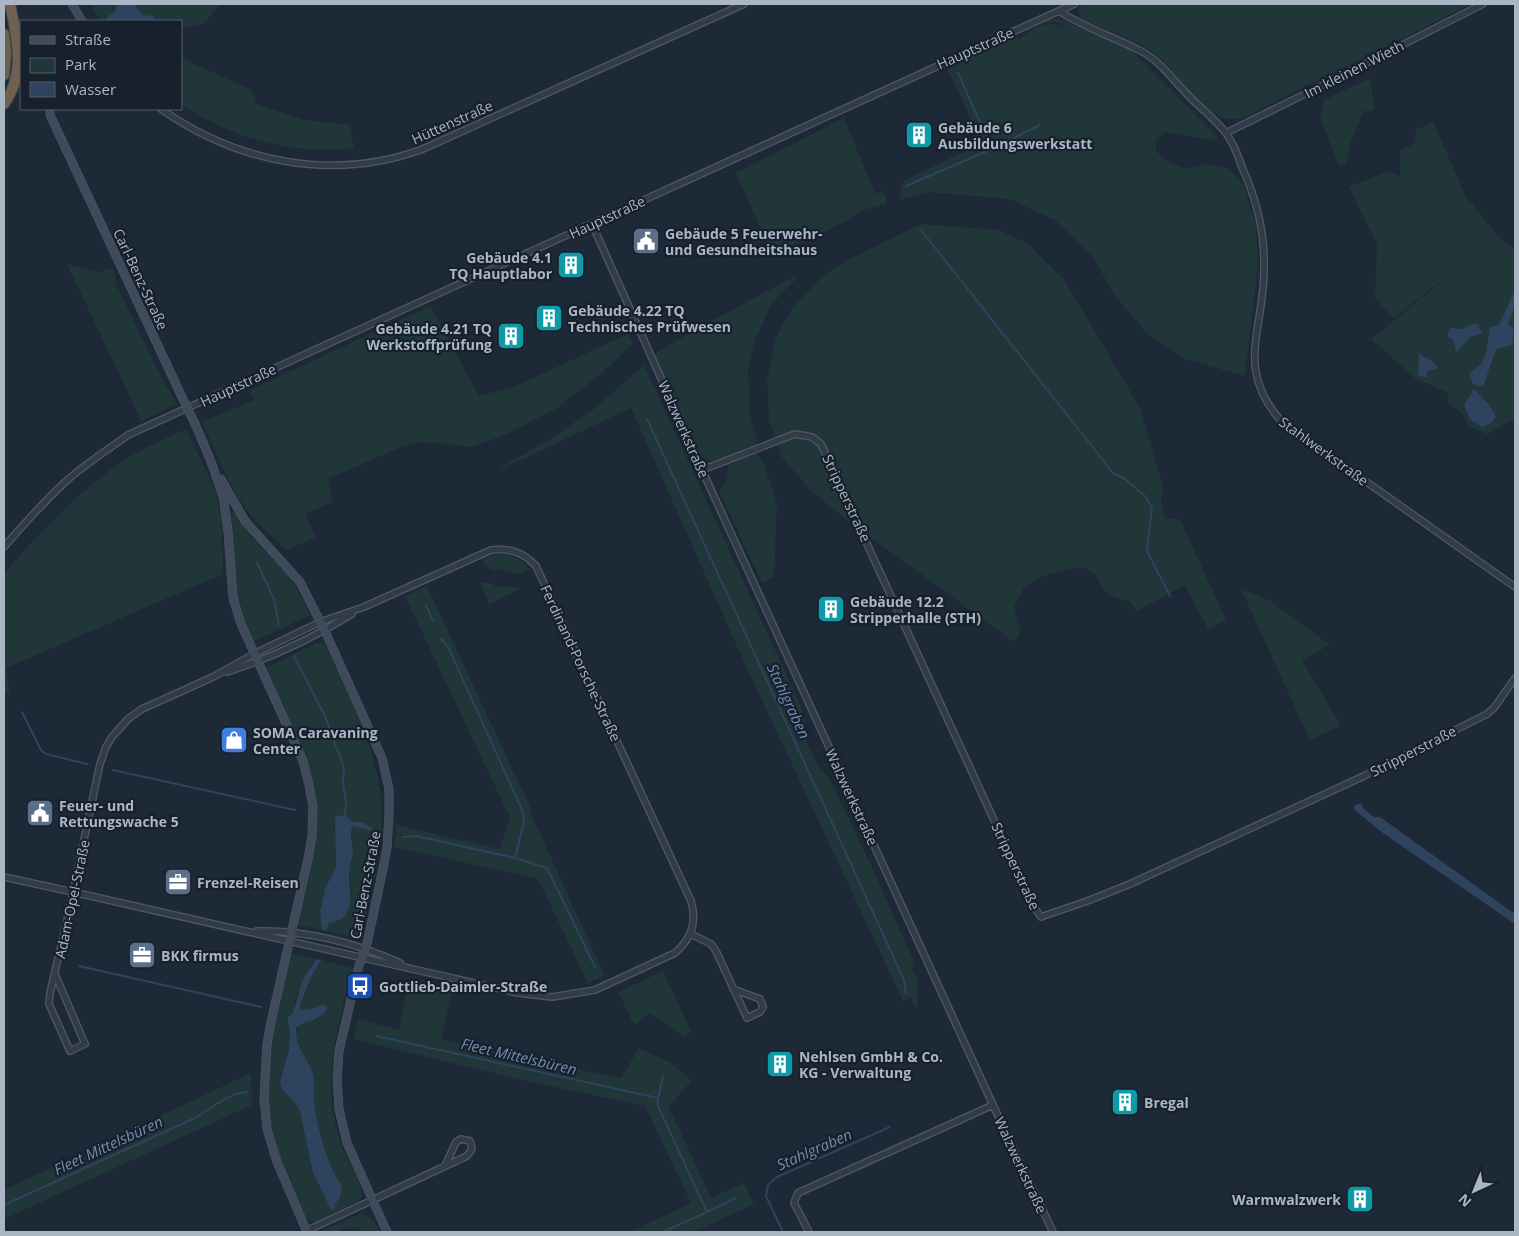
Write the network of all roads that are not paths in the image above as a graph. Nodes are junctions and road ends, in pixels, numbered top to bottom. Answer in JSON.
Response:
{"nodes":[{"id":1,"x":10,"y":4,"type":"edge"},
{"id":2,"x":72,"y":4,"type":"edge"},
{"id":3,"x":744,"y":4,"type":"edge"},
{"id":4,"x":1074,"y":4,"type":"edge"},
{"id":5,"x":1483,"y":4,"type":"edge"},
{"id":6,"x":1059,"y":10,"type":"junction"},
{"id":7,"x":81,"y":20,"type":"edge"},
{"id":8,"x":4,"y":34,"type":"edge"},
{"id":9,"x":4,"y":75,"type":"edge"},
{"id":10,"x":4,"y":104,"type":"edge"},
{"id":11,"x":50,"y":110,"type":"edge"},
{"id":12,"x":163,"y":110,"type":"edge"},
{"id":13,"x":1226,"y":132,"type":"junction"},
{"id":14,"x":592,"y":224,"type":"junction"},
{"id":15,"x":210,"y":460,"type":"junction"},
{"id":16,"x":702,"y":470,"type":"junction"},
{"id":17,"x":4,"y":546,"type":"edge"},
{"id":18,"x":1515,"y":587,"type":"edge"},
{"id":19,"x":364,"y":607,"type":"junction"},
{"id":20,"x":320,"y":622,"type":"junction"},
{"id":21,"x":325,"y":631,"type":"junction"},
{"id":22,"x":254,"y":654,"type":"junction"},
{"id":23,"x":258,"y":662,"type":"junction"},
{"id":24,"x":213,"y":677,"type":"junction"},
{"id":25,"x":1515,"y":678,"type":"edge"},
{"id":26,"x":4,"y":877,"type":"edge"},
{"id":27,"x":73,"y":892,"type":"junction"},
{"id":28,"x":248,"y":931,"type":"junction"},
{"id":29,"x":292,"y":931,"type":"junction"},
{"id":30,"x":691,"y":934,"type":"junction"},
{"id":31,"x":289,"y":940,"type":"junction"},
{"id":32,"x":366,"y":948,"type":"junction"},
{"id":33,"x":362,"y":958,"type":"junction"},
{"id":34,"x":411,"y":968,"type":"junction"},
{"id":35,"x":55,"y":974,"type":"junction"},
{"id":36,"x":734,"y":989,"type":"junction"},
{"id":37,"x":993,"y":1105,"type":"junction"},
{"id":38,"x":445,"y":1166,"type":"junction"},
{"id":39,"x":372,"y":1201,"type":"junction"},
{"id":40,"x":306,"y":1232,"type":"edge"},
{"id":41,"x":387,"y":1232,"type":"edge"},
{"id":42,"x":809,"y":1232,"type":"edge"},
{"id":43,"x":1053,"y":1232,"type":"edge"}],
"edges":[{"from":1,"to":10,"type":"highway"},
{"from":2,"to":7,"type":"street"},
{"from":3,"to":12,"type":"street","name":"Hüttenstraße"},
{"from":4,"to":6,"type":"street","name":"Hauptstraße"},
{"from":5,"to":13,"type":"street","name":"Im kleinen Wieth"},
{"from":6,"to":13,"type":"street","name":"Stahlwerkstraße"},
{"from":6,"to":14,"type":"street","name":"Hauptstraße"},
{"from":8,"to":9,"type":"highway"},
{"from":11,"to":15,"type":"street","name":"Carl-Benz-Straße","bridge":true},
{"from":13,"to":18,"type":"street","name":"Stahlwerkstraße"},
{"from":14,"to":16,"type":"street","name":"Walzwerkstraße"},
{"from":14,"to":17,"type":"street","name":"Hauptstraße"},
{"from":15,"to":20,"type":"street","name":"Carl-Benz-Straße"},
{"from":15,"to":22,"type":"street","name":"Carl-Benz-Straße"},
{"from":16,"to":25,"type":"street","name":"Stripperstraße"},
{"from":16,"to":37,"type":"street","name":"Walzwerkstraße"},
{"from":19,"to":20,"type":"street","name":"Ferdinand-Porsche-Straße"},
{"from":19,"to":21,"type":"street","name":"Ferdinand-Porsche-Straße"},
{"from":19,"to":30,"type":"street","name":"Ferdinand-Porsche-Straße"},
{"from":20,"to":21,"type":"street","name":"Carl-Benz-Straße"},
{"from":20,"to":22,"type":"street","name":"Ferdinand-Porsche-Straße"},
{"from":21,"to":23,"type":"street","name":"Ferdinand-Porsche-Straße"},
{"from":21,"to":32,"type":"street","name":"Carl-Benz-Straße"},
{"from":22,"to":23,"type":"street","name":"Carl-Benz-Straße"},
{"from":22,"to":24,"type":"street","name":"Adam-Opel-Straße"},
{"from":23,"to":24,"type":"street","name":"Adam-Opel-Straße"},
{"from":23,"to":29,"type":"street","name":"Carl-Benz-Straße"},
{"from":24,"to":27,"type":"street","name":"Adam-Opel-Straße"},
{"from":26,"to":27,"type":"street"},
{"from":27,"to":28,"type":"street"},
{"from":27,"to":35,"type":"street","name":"Adam-Opel-Straße"},
{"from":28,"to":29,"type":"street"},
{"from":28,"to":31,"type":"street"},
{"from":29,"to":31,"type":"street","name":"Carl-Benz-Straße"},
{"from":29,"to":32,"type":"street"},
{"from":30,"to":34,"type":"street"},
{"from":30,"to":36,"type":"street"},
{"from":31,"to":33,"type":"street"},
{"from":31,"to":40,"type":"street","name":"Carl-Benz-Straße"},
{"from":32,"to":33,"type":"street","name":"Carl-Benz-Straße"},
{"from":32,"to":34,"type":"street"},
{"from":33,"to":34,"type":"street"},
{"from":33,"to":39,"type":"street","name":"Carl-Benz-Straße"},
{"from":35,"to":35,"type":"street","name":"Adam-Opel-Straße"},
{"from":36,"to":36,"type":"street"},
{"from":37,"to":42,"type":"street"},
{"from":37,"to":43,"type":"street","name":"Walzwerkstraße"},
{"from":38,"to":38,"type":"street"},
{"from":38,"to":39,"type":"street"},
{"from":39,"to":40,"type":"street"},
{"from":39,"to":41,"type":"street","name":"Carl-Benz-Straße"}]}
